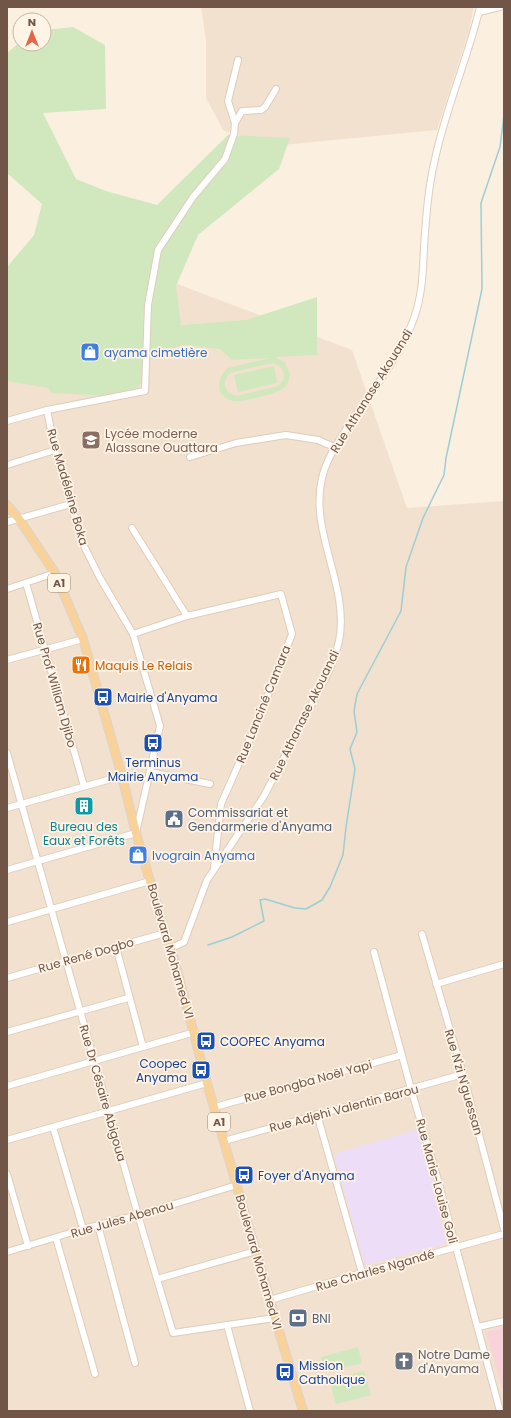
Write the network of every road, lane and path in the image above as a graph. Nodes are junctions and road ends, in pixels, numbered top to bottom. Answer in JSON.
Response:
{"nodes":[{"id":1,"x":500,"y":7,"type":"edge"},
{"id":2,"x":479,"y":9,"type":"edge"},
{"id":3,"x":238,"y":60,"type":"dead end"},
{"id":4,"x":276,"y":90,"type":"dead end"},
{"id":5,"x":235,"y":123,"type":"junction"},
{"id":6,"x":47,"y":410,"type":"junction"},
{"id":7,"x":7,"y":421,"type":"edge"},
{"id":8,"x":334,"y":447,"type":"junction"},
{"id":9,"x":55,"y":450,"type":"junction"},
{"id":10,"x":190,"y":457,"type":"dead end"},
{"id":11,"x":7,"y":465,"type":"edge"},
{"id":12,"x":71,"y":504,"type":"junction"},
{"id":13,"x":7,"y":505,"type":"edge"},
{"id":14,"x":19,"y":519,"type":"junction"},
{"id":15,"x":7,"y":522,"type":"edge"},
{"id":16,"x":132,"y":528,"type":"dead end"},
{"id":17,"x":55,"y":573,"type":"junction"},
{"id":18,"x":26,"y":583,"type":"junction"},
{"id":19,"x":7,"y":589,"type":"edge"},
{"id":20,"x":187,"y":616,"type":"junction"},
{"id":21,"x":133,"y":634,"type":"junction"},
{"id":22,"x":83,"y":639,"type":"junction"},
{"id":23,"x":45,"y":649,"type":"junction"},
{"id":24,"x":7,"y":660,"type":"edge"},
{"id":25,"x":7,"y":753,"type":"edge"},
{"id":26,"x":150,"y":772,"type":"junction"},
{"id":27,"x":122,"y":776,"type":"junction"},
{"id":28,"x":210,"y":784,"type":"dead end"},
{"id":29,"x":84,"y":786,"type":"junction"},
{"id":30,"x":21,"y":804,"type":"junction"},
{"id":31,"x":7,"y":808,"type":"edge"},
{"id":32,"x":136,"y":833,"type":"junction"},
{"id":33,"x":37,"y":862,"type":"junction"},
{"id":34,"x":214,"y":869,"type":"junction"},
{"id":35,"x":7,"y":870,"type":"edge"},
{"id":36,"x":150,"y":881,"type":"junction"},
{"id":37,"x":51,"y":909,"type":"junction"},
{"id":38,"x":7,"y":922,"type":"edge"},
{"id":39,"x":165,"y":932,"type":"junction"},
{"id":40,"x":422,"y":934,"type":"dead end"},
{"id":41,"x":116,"y":947,"type":"junction"},
{"id":42,"x":171,"y":948,"type":"junction"},
{"id":43,"x":374,"y":952,"type":"dead end"},
{"id":44,"x":66,"y":961,"type":"junction"},
{"id":45,"x":504,"y":964,"type":"edge"},
{"id":46,"x":7,"y":978,"type":"edge"},
{"id":47,"x":436,"y":984,"type":"junction"},
{"id":48,"x":128,"y":998,"type":"junction"},
{"id":49,"x":80,"y":1011,"type":"junction"},
{"id":50,"x":7,"y":1032,"type":"edge"},
{"id":51,"x":195,"y":1032,"type":"junction"},
{"id":52,"x":143,"y":1047,"type":"junction"},
{"id":53,"x":402,"y":1055,"type":"junction"},
{"id":54,"x":95,"y":1060,"type":"junction"},
{"id":55,"x":463,"y":1074,"type":"junction"},
{"id":56,"x":208,"y":1083,"type":"junction"},
{"id":57,"x":7,"y":1086,"type":"edge"},
{"id":58,"x":411,"y":1089,"type":"junction"},
{"id":59,"x":215,"y":1107,"type":"junction"},
{"id":60,"x":108,"y":1110,"type":"junction"},
{"id":61,"x":317,"y":1114,"type":"junction"},
{"id":62,"x":53,"y":1127,"type":"junction"},
{"id":63,"x":7,"y":1140,"type":"edge"},
{"id":64,"x":224,"y":1141,"type":"junction"},
{"id":65,"x":7,"y":1174,"type":"edge"},
{"id":66,"x":237,"y":1185,"type":"junction"},
{"id":67,"x":138,"y":1215,"type":"junction"},
{"id":68,"x":98,"y":1225,"type":"junction"},
{"id":69,"x":83,"y":1229,"type":"junction"},
{"id":70,"x":504,"y":1229,"type":"edge"},
{"id":71,"x":504,"y":1234,"type":"edge"},
{"id":72,"x":56,"y":1238,"type":"junction"},
{"id":73,"x":28,"y":1246,"type":"junction"},
{"id":74,"x":455,"y":1247,"type":"junction"},
{"id":75,"x":256,"y":1250,"type":"junction"},
{"id":76,"x":7,"y":1252,"type":"edge"},
{"id":77,"x":362,"y":1273,"type":"junction"},
{"id":78,"x":157,"y":1279,"type":"junction"},
{"id":79,"x":270,"y":1300,"type":"junction"},
{"id":80,"x":275,"y":1318,"type":"junction"},
{"id":81,"x":504,"y":1321,"type":"edge"},
{"id":82,"x":226,"y":1325,"type":"junction"},
{"id":83,"x":478,"y":1327,"type":"junction"},
{"id":84,"x":135,"y":1363,"type":"dead end"},
{"id":85,"x":95,"y":1374,"type":"dead end"},
{"id":86,"x":250,"y":1411,"type":"edge"},
{"id":87,"x":303,"y":1411,"type":"edge"},
{"id":88,"x":500,"y":1411,"type":"edge"}],
"edges":[{"from":1,"to":2,"type":"street"},
{"from":2,"to":8,"type":"street","name":"Rue Athanase Akouandi"},
{"from":3,"to":5,"type":"street"},
{"from":4,"to":5,"type":"street"},
{"from":5,"to":6,"type":"street"},
{"from":6,"to":7,"type":"street"},
{"from":6,"to":9,"type":"street","name":"Rue Madéleine Boka"},
{"from":8,"to":10,"type":"street"},
{"from":8,"to":34,"type":"street","name":"Rue Athanase Akouandi"},
{"from":9,"to":11,"type":"street"},
{"from":9,"to":12,"type":"street","name":"Rue Madéleine Boka"},
{"from":12,"to":14,"type":"street"},
{"from":12,"to":21,"type":"street","name":"Rue Madéleine Boka"},
{"from":13,"to":14,"type":"main road","name":"Boulevard Mohamed VI","number":"A1"},
{"from":14,"to":15,"type":"street"},
{"from":14,"to":17,"type":"main road","name":"Boulevard Mohamed VI","number":"A1"},
{"from":16,"to":20,"type":"street"},
{"from":17,"to":18,"type":"street"},
{"from":17,"to":22,"type":"main road","name":"Boulevard Mohamed VI","number":"A1"},
{"from":18,"to":19,"type":"street"},
{"from":18,"to":23,"type":"street","name":"Rue Prof William Djibo"},
{"from":20,"to":21,"type":"street","name":"Rue Lanciné Camara"},
{"from":20,"to":34,"type":"street","name":"Rue Lanciné Camara"},
{"from":21,"to":26,"type":"street","name":"Rue Madéleine Boka"},
{"from":22,"to":23,"type":"street"},
{"from":22,"to":27,"type":"main road","name":"Boulevard Mohamed VI","number":"A1"},
{"from":23,"to":24,"type":"street"},
{"from":23,"to":29,"type":"street","name":"Rue Prof William Djibo"},
{"from":25,"to":30,"type":"street","name":"Rue Dr Césaire Abigoua"},
{"from":26,"to":28,"type":"street"},
{"from":26,"to":32,"type":"street","name":"Rue Madéleine Boka"},
{"from":27,"to":29,"type":"street"},
{"from":27,"to":32,"type":"main road","name":"Boulevard Mohamed VI","number":"A1"},
{"from":29,"to":30,"type":"street"},
{"from":30,"to":31,"type":"street"},
{"from":30,"to":33,"type":"street","name":"Rue Dr Césaire Abigoua"},
{"from":32,"to":33,"type":"street"},
{"from":32,"to":36,"type":"main road","name":"Boulevard Mohamed VI","number":"A1"},
{"from":33,"to":35,"type":"street"},
{"from":33,"to":37,"type":"street","name":"Rue Dr Césaire Abigoua"},
{"from":34,"to":42,"type":"street","name":"Rue Athanase Akouandi"},
{"from":36,"to":37,"type":"street"},
{"from":36,"to":39,"type":"main road","name":"Boulevard Mohamed VI","number":"A1"},
{"from":37,"to":38,"type":"street"},
{"from":37,"to":44,"type":"street","name":"Rue Dr Césaire Abigoua"},
{"from":39,"to":41,"type":"street","name":"Rue René Dogbo"},
{"from":39,"to":42,"type":"main road","name":"Boulevard Mohamed VI","number":"A1"},
{"from":40,"to":47,"type":"street","name":"Rue N'zi N'guessan"},
{"from":41,"to":44,"type":"street","name":"Rue René Dogbo"},
{"from":41,"to":48,"type":"street"},
{"from":42,"to":51,"type":"main road","name":"Boulevard Mohamed VI","number":"A1"},
{"from":43,"to":53,"type":"street","name":"Rue Marie-Louise Goli"},
{"from":44,"to":46,"type":"street","name":"Rue René Dogbo"},
{"from":44,"to":49,"type":"street","name":"Rue Dr Césaire Abigoua"},
{"from":45,"to":47,"type":"street"},
{"from":47,"to":55,"type":"street","name":"Rue N'zi N'guessan"},
{"from":48,"to":49,"type":"street"},
{"from":48,"to":52,"type":"street"},
{"from":49,"to":50,"type":"street"},
{"from":49,"to":54,"type":"street","name":"Rue Dr Césaire Abigoua"},
{"from":51,"to":52,"type":"street"},
{"from":51,"to":56,"type":"main road","name":"Boulevard Mohamed VI","number":"A1"},
{"from":52,"to":54,"type":"street"},
{"from":53,"to":58,"type":"street","name":"Rue Marie-Louise Goli"},
{"from":53,"to":59,"type":"street","name":"Rue Bongba Noël Yapi"},
{"from":54,"to":57,"type":"street"},
{"from":54,"to":60,"type":"street","name":"Rue Dr Césaire Abigoua"},
{"from":55,"to":58,"type":"street","name":"Rue Adjehi Valentin Barou"},
{"from":55,"to":70,"type":"street","name":"Rue N'zi N'guessan"},
{"from":56,"to":59,"type":"main road","name":"Boulevard Mohamed VI","number":"A1"},
{"from":56,"to":60,"type":"street"},
{"from":58,"to":61,"type":"street","name":"Rue Adjehi Valentin Barou"},
{"from":58,"to":74,"type":"street","name":"Rue Marie-Louise Goli"},
{"from":59,"to":64,"type":"main road","name":"Boulevard Mohamed VI","number":"A1"},
{"from":60,"to":62,"type":"street"},
{"from":60,"to":67,"type":"street","name":"Rue Dr Césaire Abigoua"},
{"from":61,"to":64,"type":"street","name":"Rue Adjehi Valentin Barou"},
{"from":61,"to":77,"type":"street"},
{"from":62,"to":63,"type":"street"},
{"from":62,"to":69,"type":"street"},
{"from":64,"to":66,"type":"main road","name":"Boulevard Mohamed VI","number":"A1"},
{"from":65,"to":73,"type":"street"},
{"from":66,"to":67,"type":"street","name":"Rue Jules Abenou"},
{"from":66,"to":75,"type":"main road","name":"Boulevard Mohamed VI","number":"A1"},
{"from":67,"to":68,"type":"street","name":"Rue Jules Abenou"},
{"from":67,"to":78,"type":"street","name":"Rue Dr Césaire Abigoua"},
{"from":68,"to":69,"type":"street","name":"Rue Jules Abenou"},
{"from":68,"to":84,"type":"street"},
{"from":69,"to":72,"type":"street","name":"Rue Jules Abenou"},
{"from":71,"to":74,"type":"street","name":"Rue Charles Ngandé"},
{"from":72,"to":73,"type":"street","name":"Rue Jules Abenou"},
{"from":72,"to":85,"type":"street"},
{"from":73,"to":76,"type":"street","name":"Rue Jules Abenou"},
{"from":74,"to":77,"type":"street","name":"Rue Charles Ngandé"},
{"from":74,"to":83,"type":"street","name":"Rue Marie-Louise Goli"},
{"from":75,"to":78,"type":"street"},
{"from":75,"to":79,"type":"main road","name":"Boulevard Mohamed VI","number":"A1"},
{"from":77,"to":79,"type":"street","name":"Rue Charles Ngandé"},
{"from":78,"to":82,"type":"street","name":"Rue Dr Césaire Abigoua"},
{"from":79,"to":80,"type":"main road","name":"Boulevard Mohamed VI","number":"A1"},
{"from":80,"to":82,"type":"street","name":"Rue Dr Césaire Abigoua"},
{"from":80,"to":87,"type":"main road","name":"Boulevard Mohamed VI","number":"A1"},
{"from":81,"to":83,"type":"street"},
{"from":82,"to":86,"type":"street"},
{"from":83,"to":88,"type":"street","name":"Rue Marie-Louise Goli"}]}
